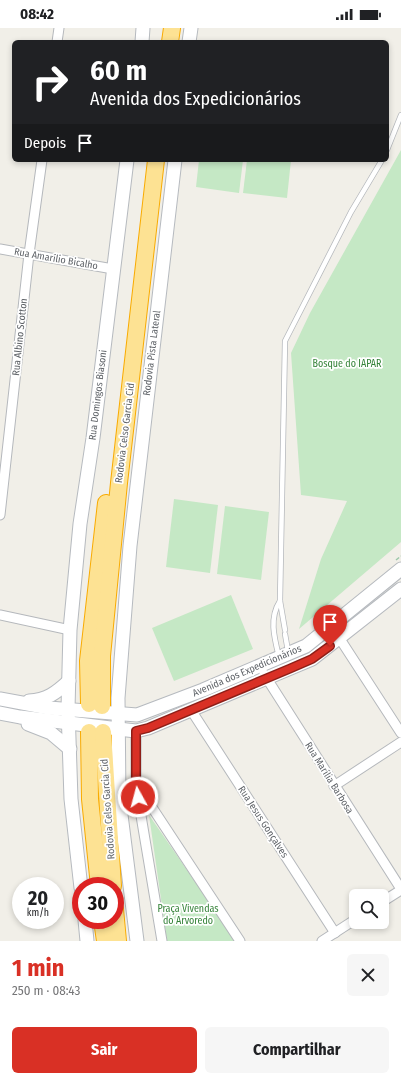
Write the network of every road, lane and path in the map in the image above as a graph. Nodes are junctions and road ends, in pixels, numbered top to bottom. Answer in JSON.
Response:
{"nodes":[{"id":1,"x":59,"y":28,"type":"edge"},
{"id":2,"x":143,"y":28,"type":"edge"},
{"id":3,"x":160,"y":28,"type":"edge"},
{"id":4,"x":172,"y":28,"type":"edge"},
{"id":5,"x":191,"y":28,"type":"edge"},
{"id":6,"x":57,"y":40,"type":"edge"},
{"id":7,"x":142,"y":40,"type":"edge"},
{"id":8,"x":159,"y":40,"type":"edge"},
{"id":9,"x":170,"y":40,"type":"edge"},
{"id":10,"x":189,"y":40,"type":"edge"},
{"id":11,"x":401,"y":115,"type":"edge"},
{"id":12,"x":389,"y":145,"type":"edge"},
{"id":13,"x":42,"y":162,"type":"edge"},
{"id":14,"x":127,"y":162,"type":"edge"},
{"id":15,"x":146,"y":162,"type":"edge"},
{"id":16,"x":156,"y":162,"type":"edge"},
{"id":17,"x":175,"y":162,"type":"edge"},
{"id":18,"x":381,"y":162,"type":"edge"},
{"id":19,"x":0,"y":250,"type":"edge"},
{"id":20,"x":29,"y":254,"type":"junction"},
{"id":21,"x":113,"y":269,"type":"junction"},
{"id":22,"x":0,"y":515,"type":"edge"},
{"id":23,"x":399,"y":574,"type":"edge"},
{"id":24,"x":401,"y":589,"type":"edge"},
{"id":25,"x":280,"y":600,"type":"junction"},
{"id":26,"x":0,"y":615,"type":"edge"},
{"id":27,"x":70,"y":630,"type":"junction"},
{"id":28,"x":340,"y":639,"type":"junction"},
{"id":29,"x":284,"y":655,"type":"junction"},
{"id":30,"x":120,"y":663,"type":"joint"},
{"id":31,"x":259,"y":665,"type":"junction"},
{"id":32,"x":267,"y":679,"type":"junction"},
{"id":33,"x":69,"y":681,"type":"junction"},
{"id":34,"x":118,"y":698,"type":"junction"},
{"id":35,"x":0,"y":699,"type":"edge"},
{"id":36,"x":14,"y":702,"type":"junction"},
{"id":37,"x":68,"y":709,"type":"junction"},
{"id":38,"x":191,"y":710,"type":"junction"},
{"id":39,"x":6,"y":714,"type":"edge"},
{"id":40,"x":118,"y":714,"type":"junction"},
{"id":41,"x":137,"y":715,"type":"junction"},
{"id":42,"x":69,"y":723,"type":"junction"},
{"id":43,"x":103,"y":731,"type":"junction"},
{"id":44,"x":136,"y":731,"type":"junction"},
{"id":45,"x":401,"y":733,"type":"edge"},
{"id":46,"x":401,"y":742,"type":"edge"},
{"id":47,"x":70,"y":749,"type":"junction"},
{"id":48,"x":136,"y":783,"type":"junction"},
{"id":49,"x":334,"y":786,"type":"junction"},
{"id":50,"x":80,"y":877,"type":"edge"},
{"id":51,"x":98,"y":877,"type":"edge"},
{"id":52,"x":112,"y":877,"type":"edge"},
{"id":53,"x":401,"y":890,"type":"edge"},
{"id":54,"x":389,"y":898,"type":"edge"},
{"id":55,"x":349,"y":924,"type":"edge"},
{"id":56,"x":85,"y":929,"type":"edge"},
{"id":57,"x":103,"y":929,"type":"edge"},
{"id":58,"x":117,"y":929,"type":"edge"},
{"id":59,"x":335,"y":933,"type":"junction"},
{"id":60,"x":87,"y":941,"type":"edge"},
{"id":61,"x":104,"y":941,"type":"edge"},
{"id":62,"x":118,"y":941,"type":"edge"},
{"id":63,"x":138,"y":941,"type":"edge"},
{"id":64,"x":162,"y":941,"type":"edge"},
{"id":65,"x":240,"y":941,"type":"edge"},
{"id":66,"x":322,"y":941,"type":"edge"}],
"edges":[{"from":1,"to":6,"type":"street"},
{"from":2,"to":7,"type":"main road"},
{"from":3,"to":8,"type":"highway"},
{"from":4,"to":9,"type":"highway"},
{"from":5,"to":10,"type":"main road"},
{"from":11,"to":12,"type":"lane"},
{"from":13,"to":20,"type":"street","name":"Rua Albino Scotton"},
{"from":14,"to":21,"type":"main road","name":"Rua Domingos Biasoni"},
{"from":15,"to":16,"type":"highway","name":"Rodovia Celso Garcia Cid"},
{"from":17,"to":30,"type":"main road","name":"Rodovia Pista Lateral"},
{"from":18,"to":25,"type":"lane"},
{"from":19,"to":20,"type":"street","name":"Rua Amarílio Bicalho"},
{"from":20,"to":21,"type":"street","name":"Rua Amarílio Bicalho"},
{"from":20,"to":22,"type":"street","name":"Rua Albino Scotton"},
{"from":21,"to":27,"type":"main road","name":"Rua Domingos Biasoni"},
{"from":23,"to":29,"type":"main road","name":"Avenida dos Expedicionários"},
{"from":24,"to":28,"type":"main road","name":"Avenida dos Expedicionários"},
{"from":25,"to":29,"type":"lane"},
{"from":25,"to":29,"type":"lane"},
{"from":26,"to":27,"type":"street"},
{"from":27,"to":33,"type":"main road"},
{"from":28,"to":32,"type":"main road","name":"Avenida dos Expedicionários"},
{"from":28,"to":45,"type":"street"},
{"from":29,"to":31,"type":"main road","name":"Avenida dos Expedicionários"},
{"from":30,"to":34,"type":"main road","name":"Rodovia Celso Garcia Cid"},
{"from":31,"to":32,"type":"street","name":"Rua Marília Barbosa"},
{"from":31,"to":41,"type":"main road","name":"Avenida dos Expedicionários"},
{"from":32,"to":38,"type":"main road","name":"Avenida dos Expedicionários"},
{"from":32,"to":49,"type":"street","name":"Rua Marília Barbosa"},
{"from":33,"to":36,"type":"main road"},
{"from":33,"to":37,"type":"main road"},
{"from":34,"to":40,"type":"main road","name":"Rodovia Celso Garcia Cid"},
{"from":34,"to":41,"type":"main road"},
{"from":35,"to":36,"type":"main road"},
{"from":36,"to":37,"type":"main road","name":"Avenida dos Expedicionários"},
{"from":36,"to":39,"type":"main road"},
{"from":37,"to":40,"type":"main road","name":"Avenida dos Expedicionários"},
{"from":37,"to":42,"type":"main road"},
{"from":38,"to":44,"type":"main road","name":"Avenida dos Expedicionários"},
{"from":38,"to":59,"type":"street","name":"Rua Jesus Gonçalves"},
{"from":39,"to":42,"type":"main road","name":"Avenida dos Expedicionários"},
{"from":39,"to":47,"type":"main road"},
{"from":40,"to":41,"type":"main road","name":"Avenida dos Expedicionários"},
{"from":40,"to":43,"type":"main road","name":"Rodovia Celso Garcia Cid"},
{"from":42,"to":43,"type":"main road","name":"Avenida dos Expedicionários"},
{"from":42,"to":47,"type":"main road"},
{"from":43,"to":44,"type":"main road","name":"Avenida dos Expedicionários"},
{"from":43,"to":51,"type":"highway","name":"Rodovia Celso Garcia Cid"},
{"from":43,"to":52,"type":"highway","name":"Rodovia Celso Garcia Cid"},
{"from":43,"to":63,"type":"main road","name":"Rodovia Celso Garcia Cid"},
{"from":44,"to":48,"type":"street"},
{"from":46,"to":49,"type":"street"},
{"from":47,"to":50,"type":"main road"},
{"from":48,"to":64,"type":"street"},
{"from":48,"to":65,"type":"street"},
{"from":49,"to":53,"type":"street","name":"Rua Marília Barbosa"},
{"from":53,"to":54,"type":"street"},
{"from":55,"to":59,"type":"street"},
{"from":56,"to":60,"type":"main road"},
{"from":57,"to":61,"type":"highway"},
{"from":58,"to":62,"type":"highway"},
{"from":59,"to":66,"type":"street"}]}
